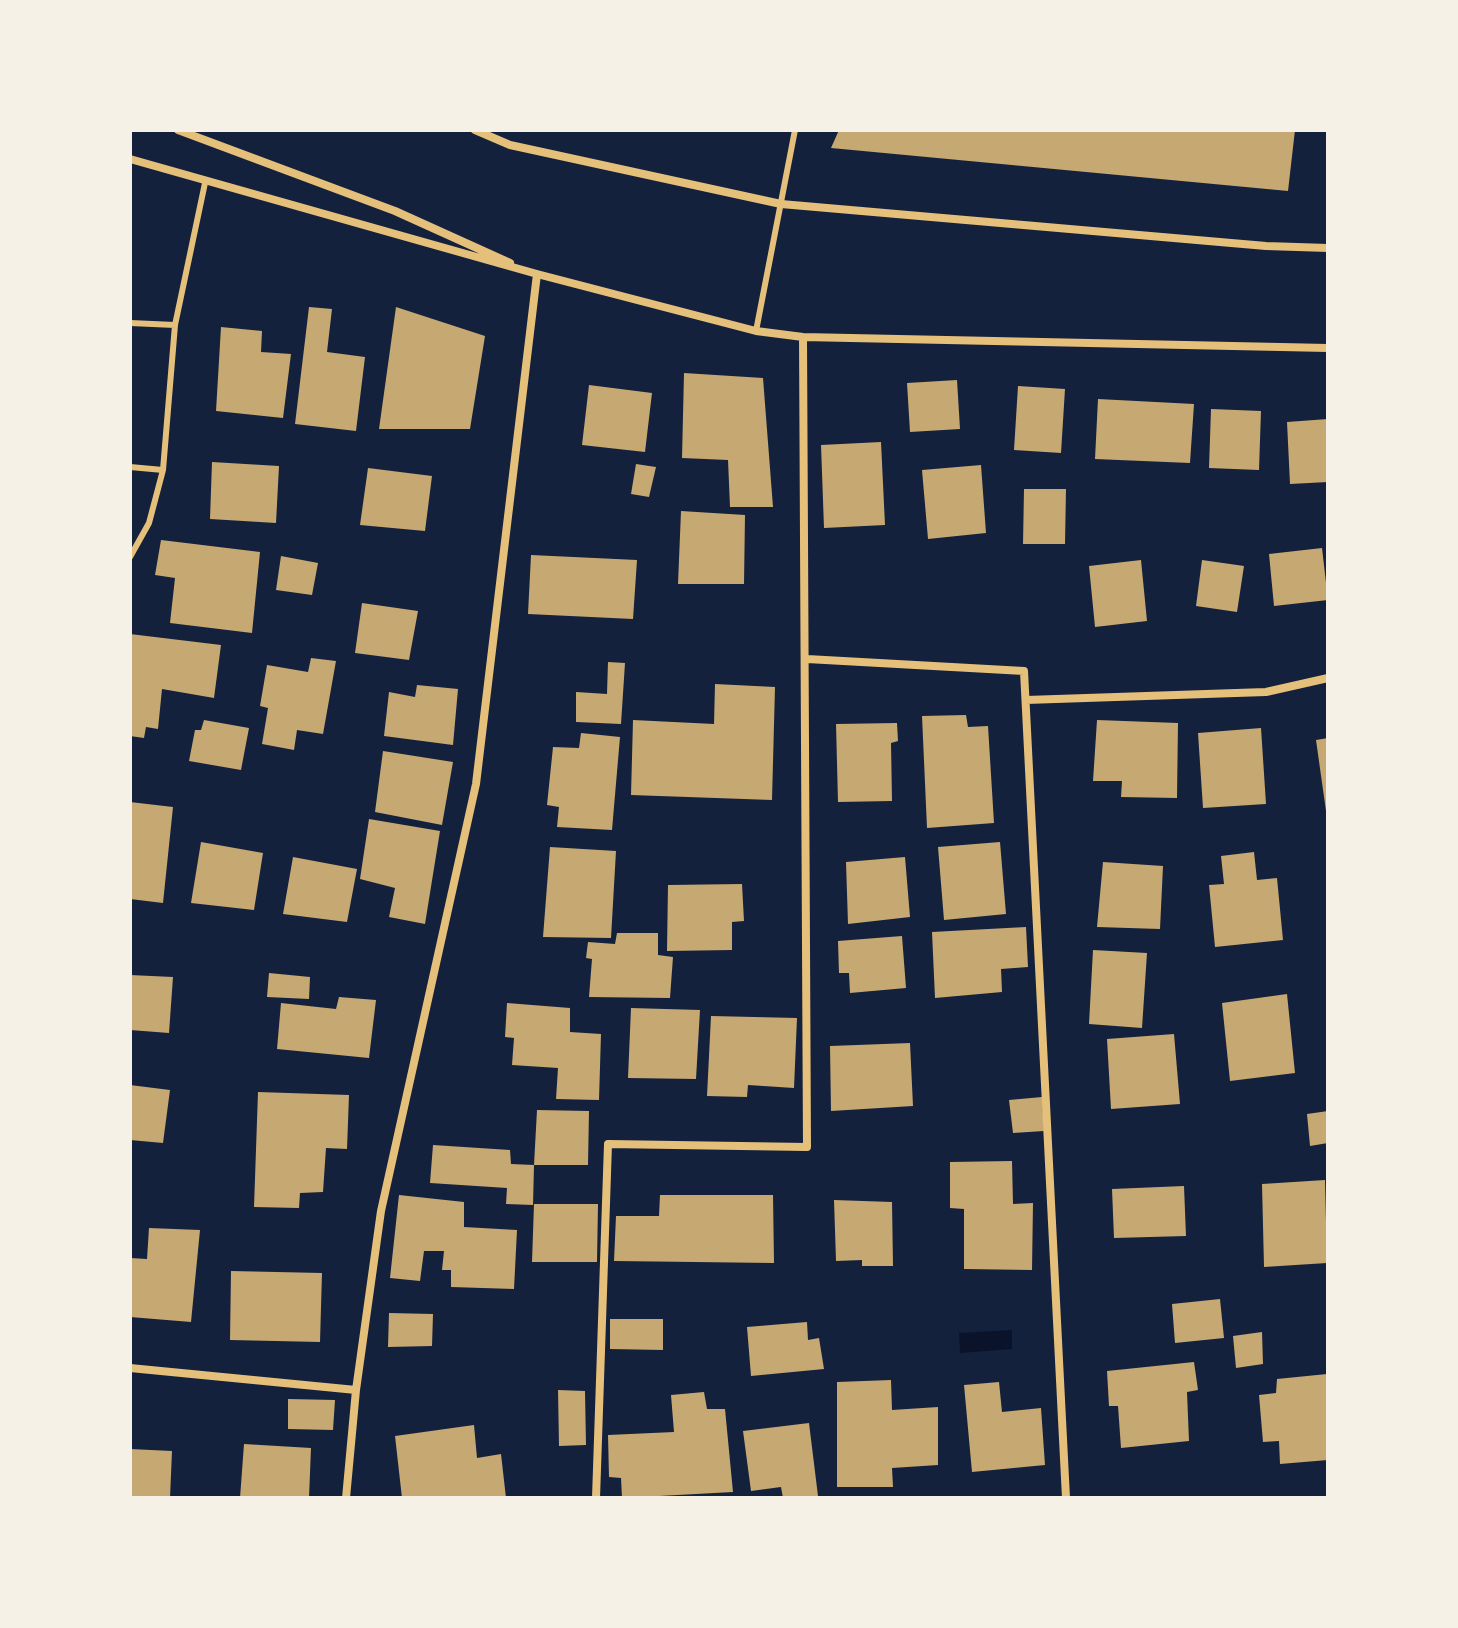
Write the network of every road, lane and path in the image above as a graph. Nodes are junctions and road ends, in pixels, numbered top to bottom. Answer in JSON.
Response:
{"nodes":[{"id":1,"x":178,"y":130,"type":"edge"},
{"id":2,"x":475,"y":130,"type":"edge"},
{"id":3,"x":795,"y":130,"type":"edge"},
{"id":4,"x":130,"y":159,"type":"edge"},
{"id":5,"x":205,"y":183,"type":"junction"},
{"id":6,"x":781,"y":204,"type":"junction"},
{"id":7,"x":1328,"y":248,"type":"edge"},
{"id":8,"x":537,"y":274,"type":"junction"},
{"id":9,"x":130,"y":323,"type":"edge"},
{"id":10,"x":175,"y":325,"type":"junction"},
{"id":11,"x":756,"y":331,"type":"junction"},
{"id":12,"x":803,"y":337,"type":"junction"},
{"id":13,"x":1328,"y":348,"type":"edge"},
{"id":14,"x":130,"y":467,"type":"edge"},
{"id":15,"x":163,"y":470,"type":"junction"},
{"id":16,"x":130,"y":557,"type":"edge"},
{"id":17,"x":807,"y":659,"type":"junction"},
{"id":18,"x":1328,"y":678,"type":"edge"},
{"id":19,"x":1026,"y":700,"type":"junction"},
{"id":20,"x":130,"y":1368,"type":"edge"},
{"id":21,"x":356,"y":1390,"type":"junction"},
{"id":22,"x":346,"y":1498,"type":"edge"},
{"id":23,"x":596,"y":1498,"type":"edge"},
{"id":24,"x":1066,"y":1498,"type":"edge"}],
"edges":[{"from":1,"to":8,"type":"street"},
{"from":2,"to":6,"type":"street"},
{"from":3,"to":6,"type":"lane"},
{"from":4,"to":5,"type":"street"},
{"from":5,"to":8,"type":"street"},
{"from":5,"to":10,"type":"lane"},
{"from":6,"to":7,"type":"street"},
{"from":6,"to":11,"type":"lane"},
{"from":8,"to":11,"type":"street"},
{"from":8,"to":21,"type":"street"},
{"from":9,"to":10,"type":"lane"},
{"from":10,"to":15,"type":"lane"},
{"from":11,"to":12,"type":"street"},
{"from":12,"to":13,"type":"street"},
{"from":12,"to":17,"type":"street"},
{"from":14,"to":15,"type":"lane"},
{"from":15,"to":16,"type":"lane"},
{"from":17,"to":19,"type":"street"},
{"from":17,"to":23,"type":"street"},
{"from":18,"to":19,"type":"street"},
{"from":19,"to":24,"type":"street"},
{"from":20,"to":21,"type":"street"},
{"from":21,"to":22,"type":"street"}]}
